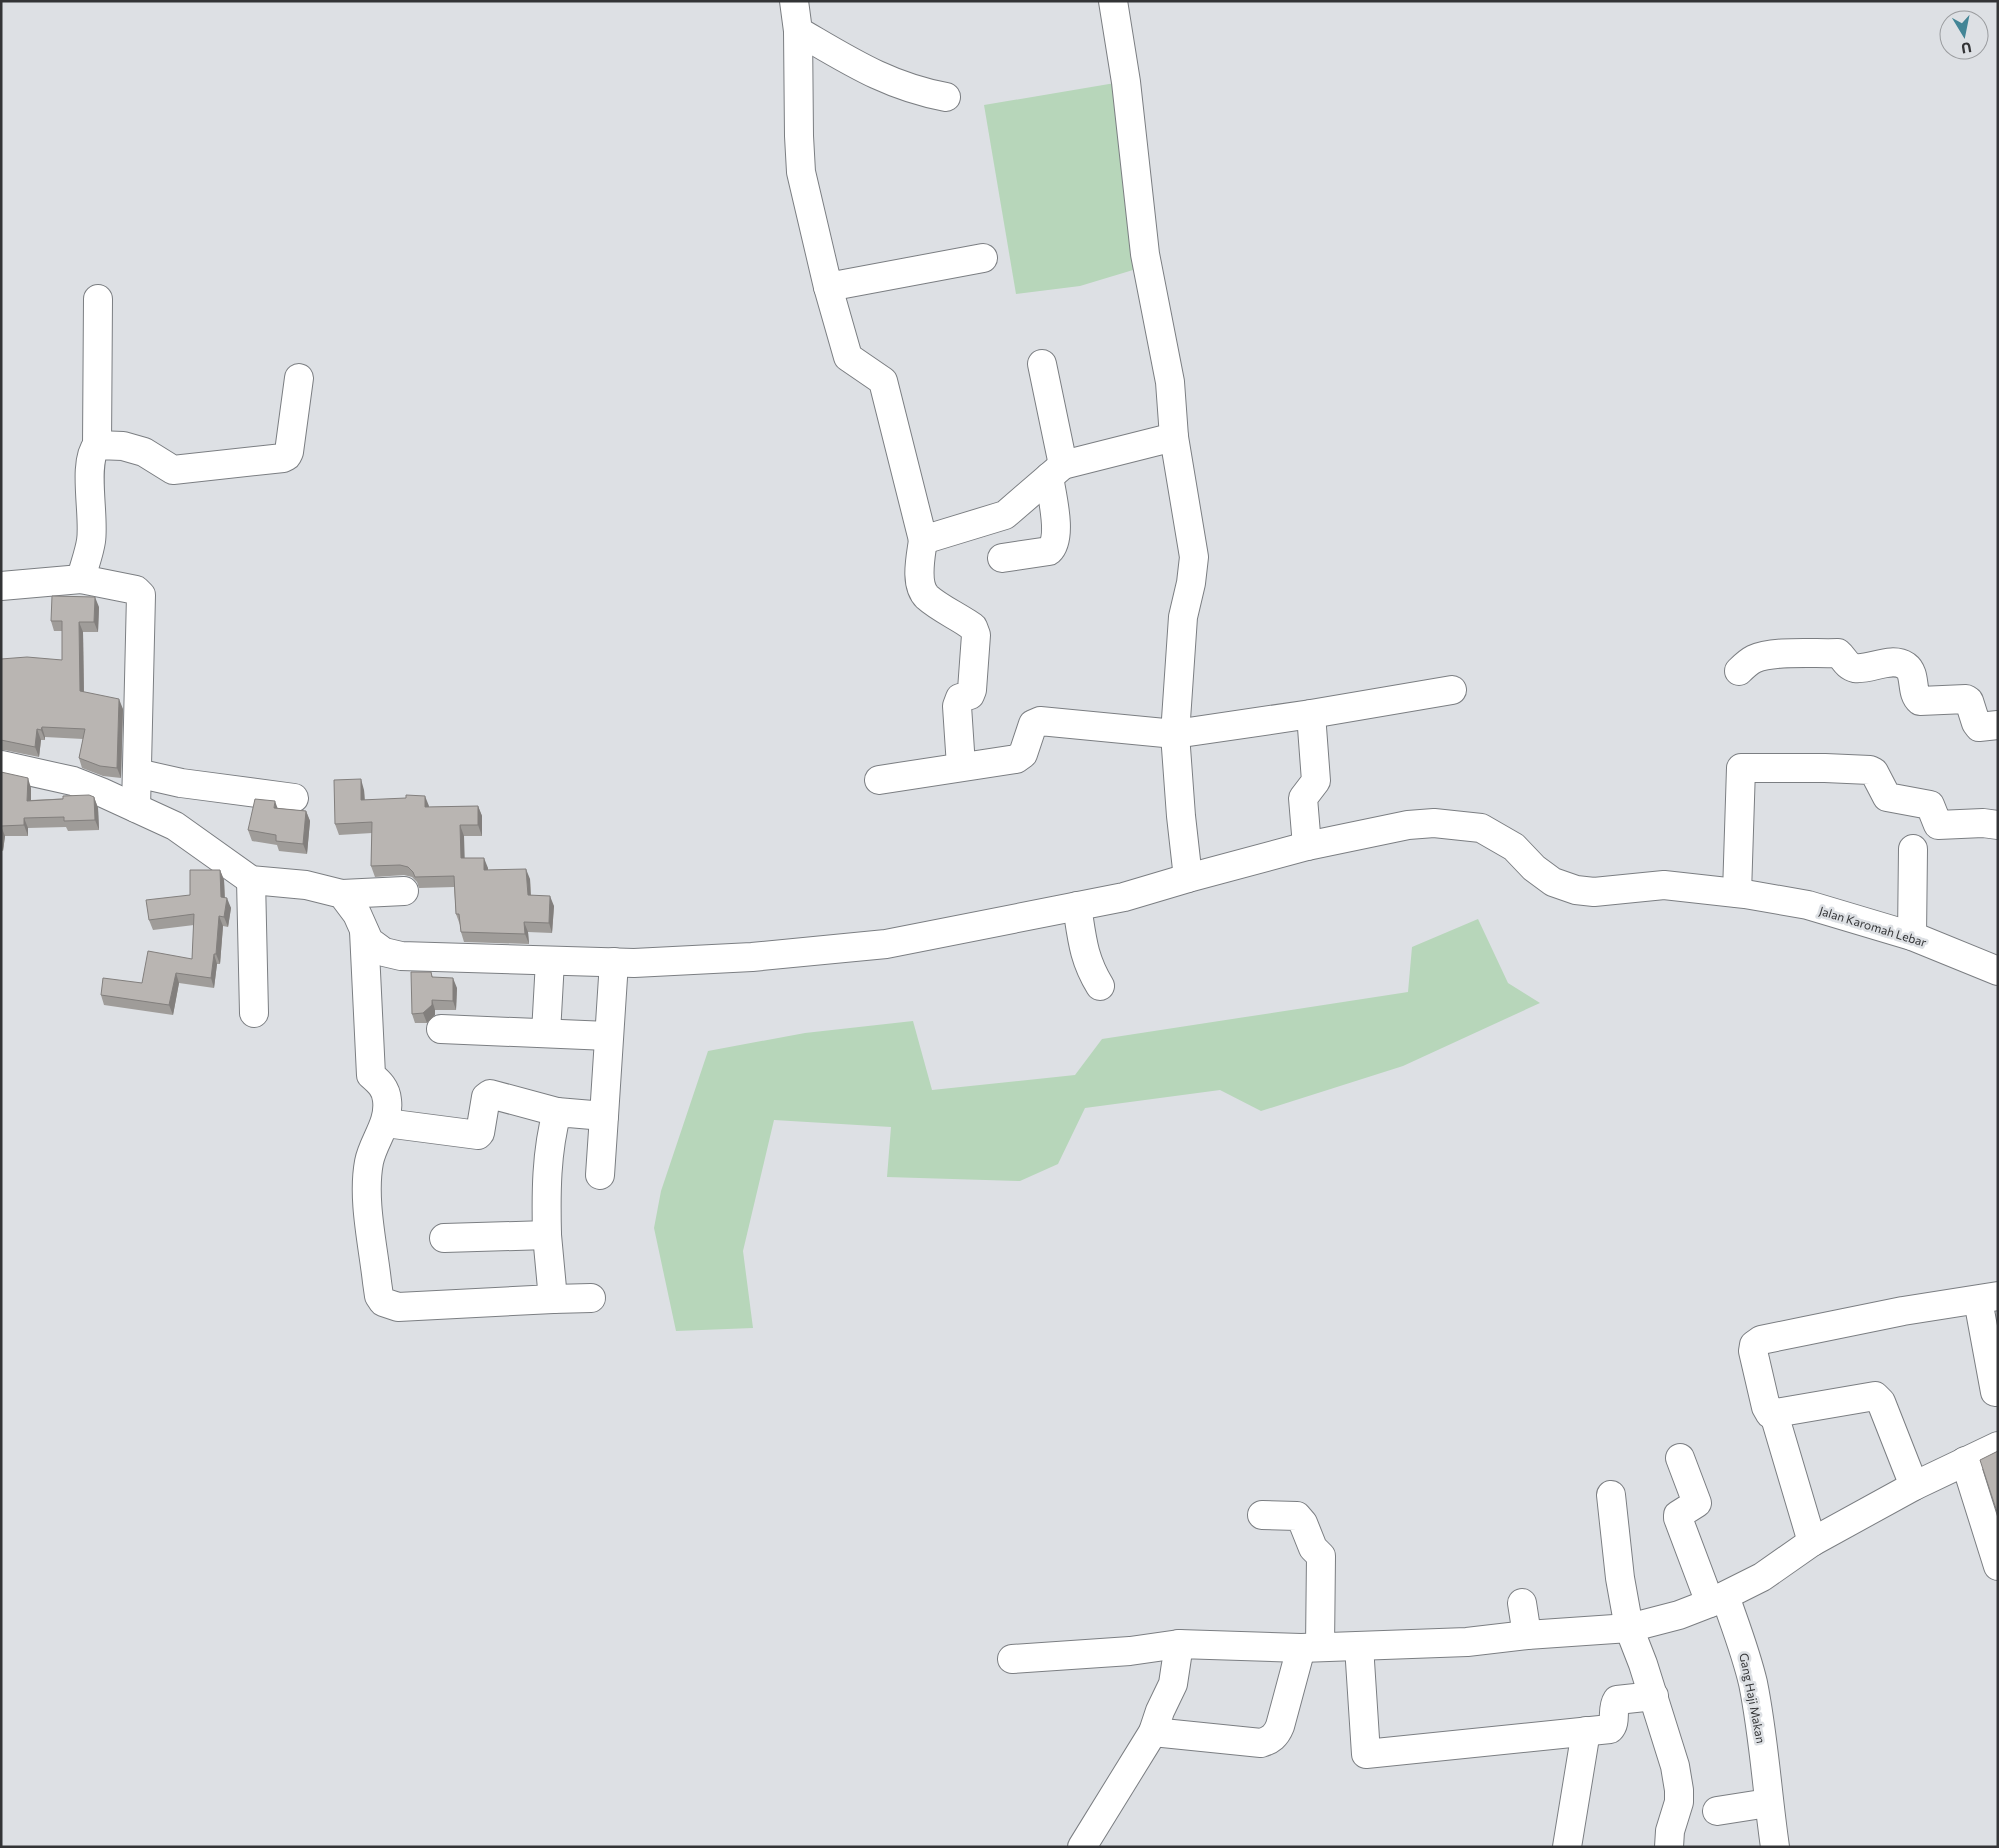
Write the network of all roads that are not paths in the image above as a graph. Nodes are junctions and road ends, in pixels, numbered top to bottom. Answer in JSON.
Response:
{"nodes":[{"id":1,"x":794,"y":1,"type":"edge"},
{"id":2,"x":1113,"y":1,"type":"edge"},
{"id":3,"x":798,"y":31,"type":"junction"},
{"id":4,"x":946,"y":97,"type":"dead end"},
{"id":5,"x":983,"y":258,"type":"dead end"},
{"id":6,"x":828,"y":287,"type":"junction"},
{"id":7,"x":98,"y":299,"type":"dead end"},
{"id":8,"x":1042,"y":364,"type":"dead end"},
{"id":9,"x":299,"y":378,"type":"dead end"},
{"id":10,"x":1174,"y":437,"type":"junction"},
{"id":11,"x":97,"y":445,"type":"junction"},
{"id":12,"x":1056,"y":471,"type":"junction"},
{"id":13,"x":923,"y":540,"type":"junction"},
{"id":14,"x":1002,"y":558,"type":"dead end"},
{"id":15,"x":81,"y":579,"type":"junction"},
{"id":16,"x":1,"y":586,"type":"edge"},
{"id":17,"x":1739,"y":671,"type":"dead end"},
{"id":18,"x":1452,"y":690,"type":"dead end"},
{"id":19,"x":1311,"y":714,"type":"junction"},
{"id":20,"x":1998,"y":725,"type":"edge"},
{"id":21,"x":1175,"y":734,"type":"junction"},
{"id":22,"x":1,"y":765,"type":"edge"},
{"id":23,"x":961,"y":766,"type":"junction"},
{"id":24,"x":137,"y":773,"type":"junction"},
{"id":25,"x":879,"y":780,"type":"dead end"},
{"id":26,"x":294,"y":798,"type":"dead end"},
{"id":27,"x":136,"y":808,"type":"junction"},
{"id":28,"x":1998,"y":825,"type":"edge"},
{"id":29,"x":1307,"y":846,"type":"junction"},
{"id":30,"x":1914,"y":849,"type":"dead end"},
{"id":31,"x":1188,"y":878,"type":"junction"},
{"id":32,"x":251,"y":880,"type":"junction"},
{"id":33,"x":404,"y":891,"type":"dead end"},
{"id":34,"x":342,"y":894,"type":"junction"},
{"id":35,"x":1741,"y":894,"type":"junction"},
{"id":36,"x":1077,"y":906,"type":"junction"},
{"id":37,"x":364,"y":931,"type":"junction"},
{"id":38,"x":1912,"y":936,"type":"junction"},
{"id":39,"x":550,"y":961,"type":"junction"},
{"id":40,"x":614,"y":962,"type":"junction"},
{"id":41,"x":1998,"y":971,"type":"edge"},
{"id":42,"x":1100,"y":986,"type":"dead end"},
{"id":43,"x":254,"y":1013,"type":"dead end"},
{"id":44,"x":441,"y":1029,"type":"dead end"},
{"id":45,"x":546,"y":1033,"type":"junction"},
{"id":46,"x":608,"y":1036,"type":"junction"},
{"id":47,"x":557,"y":1112,"type":"junction"},
{"id":48,"x":604,"y":1116,"type":"junction"},
{"id":49,"x":386,"y":1123,"type":"junction"},
{"id":50,"x":600,"y":1175,"type":"dead end"},
{"id":51,"x":547,"y":1235,"type":"junction"},
{"id":52,"x":444,"y":1238,"type":"dead end"},
{"id":53,"x":591,"y":1298,"type":"dead end"},
{"id":54,"x":1988,"y":1298,"type":"edge"},
{"id":55,"x":553,"y":1299,"type":"junction"},
{"id":56,"x":1995,"y":1392,"type":"dead end"},
{"id":57,"x":1774,"y":1414,"type":"junction"},
{"id":58,"x":1998,"y":1446,"type":"edge"},
{"id":59,"x":1680,"y":1458,"type":"dead end"},
{"id":60,"x":1966,"y":1461,"type":"junction"},
{"id":61,"x":1914,"y":1486,"type":"junction"},
{"id":62,"x":1611,"y":1495,"type":"dead end"},
{"id":63,"x":1262,"y":1516,"type":"dead end"},
{"id":64,"x":1812,"y":1542,"type":"junction"},
{"id":65,"x":1998,"y":1566,"type":"edge"},
{"id":66,"x":1718,"y":1600,"type":"junction"},
{"id":67,"x":1522,"y":1603,"type":"dead end"},
{"id":68,"x":1629,"y":1628,"type":"junction"},
{"id":69,"x":1526,"y":1635,"type":"junction"},
{"id":70,"x":1179,"y":1644,"type":"junction"},
{"id":71,"x":1359,"y":1646,"type":"junction"},
{"id":72,"x":1310,"y":1647,"type":"junction"},
{"id":73,"x":1012,"y":1659,"type":"dead end"},
{"id":74,"x":1654,"y":1696,"type":"junction"},
{"id":75,"x":1586,"y":1731,"type":"junction"},
{"id":76,"x":1153,"y":1732,"type":"junction"},
{"id":77,"x":1768,"y":1803,"type":"junction"},
{"id":78,"x":1717,"y":1811,"type":"dead end"},
{"id":79,"x":1082,"y":1847,"type":"edge"},
{"id":80,"x":1567,"y":1847,"type":"edge"},
{"id":81,"x":1669,"y":1847,"type":"edge"},
{"id":82,"x":1775,"y":1847,"type":"edge"}],
"edges":[{"from":1,"to":3,"type":"street"},
{"from":2,"to":10,"type":"street"},
{"from":3,"to":4,"type":"street"},
{"from":3,"to":6,"type":"street"},
{"from":5,"to":6,"type":"street"},
{"from":6,"to":13,"type":"street"},
{"from":7,"to":11,"type":"street"},
{"from":8,"to":12,"type":"street"},
{"from":9,"to":11,"type":"street"},
{"from":10,"to":12,"type":"street"},
{"from":10,"to":21,"type":"street"},
{"from":11,"to":15,"type":"street"},
{"from":12,"to":13,"type":"street"},
{"from":12,"to":14,"type":"street"},
{"from":13,"to":23,"type":"street"},
{"from":15,"to":16,"type":"street"},
{"from":15,"to":24,"type":"street"},
{"from":17,"to":20,"type":"street"},
{"from":18,"to":19,"type":"street"},
{"from":19,"to":21,"type":"street"},
{"from":19,"to":29,"type":"street"},
{"from":21,"to":23,"type":"street"},
{"from":21,"to":31,"type":"street"},
{"from":22,"to":27,"type":"street"},
{"from":23,"to":25,"type":"street"},
{"from":24,"to":26,"type":"street"},
{"from":24,"to":27,"type":"street"},
{"from":27,"to":32,"type":"street"},
{"from":28,"to":35,"type":"street"},
{"from":29,"to":31,"type":"street","name":"Jalan Karomah Lebar"},
{"from":29,"to":35,"type":"street","name":"Jalan Karomah Lebar"},
{"from":30,"to":38,"type":"street"},
{"from":31,"to":36,"type":"street","name":"Jalan Karomah Lebar"},
{"from":32,"to":34,"type":"street"},
{"from":32,"to":43,"type":"street"},
{"from":33,"to":34,"type":"street"},
{"from":34,"to":37,"type":"street"},
{"from":35,"to":38,"type":"street","name":"Jalan Karomah Lebar"},
{"from":36,"to":40,"type":"street","name":"Jalan Karomah Lebar"},
{"from":36,"to":42,"type":"street"},
{"from":37,"to":39,"type":"street","name":"Jalan Karomah Lebar"},
{"from":37,"to":49,"type":"street"},
{"from":38,"to":41,"type":"street","name":"Jalan Karomah Lebar"},
{"from":39,"to":40,"type":"street","name":"Jalan Karomah Lebar"},
{"from":39,"to":45,"type":"street"},
{"from":40,"to":46,"type":"street"},
{"from":44,"to":45,"type":"street"},
{"from":45,"to":46,"type":"street"},
{"from":46,"to":48,"type":"street"},
{"from":47,"to":48,"type":"street"},
{"from":47,"to":49,"type":"street"},
{"from":47,"to":51,"type":"street"},
{"from":48,"to":50,"type":"street"},
{"from":49,"to":55,"type":"street"},
{"from":51,"to":52,"type":"street"},
{"from":51,"to":55,"type":"street"},
{"from":53,"to":55,"type":"street"},
{"from":54,"to":56,"type":"street"},
{"from":54,"to":57,"type":"street"},
{"from":57,"to":61,"type":"street"},
{"from":57,"to":64,"type":"street"},
{"from":58,"to":60,"type":"street"},
{"from":59,"to":66,"type":"street","name":"Gang Haji Makan"},
{"from":60,"to":61,"type":"street"},
{"from":60,"to":65,"type":"street"},
{"from":61,"to":64,"type":"street"},
{"from":62,"to":68,"type":"street"},
{"from":63,"to":72,"type":"street"},
{"from":64,"to":66,"type":"street"},
{"from":66,"to":68,"type":"street"},
{"from":66,"to":77,"type":"street","name":"Gang Haji Makan"},
{"from":67,"to":69,"type":"street"},
{"from":68,"to":69,"type":"street"},
{"from":68,"to":74,"type":"street"},
{"from":69,"to":71,"type":"street"},
{"from":70,"to":72,"type":"street"},
{"from":70,"to":73,"type":"street"},
{"from":70,"to":76,"type":"street"},
{"from":71,"to":72,"type":"street"},
{"from":71,"to":75,"type":"street"},
{"from":72,"to":76,"type":"street"},
{"from":74,"to":75,"type":"street"},
{"from":74,"to":81,"type":"street"},
{"from":75,"to":80,"type":"street"},
{"from":76,"to":79,"type":"street"},
{"from":77,"to":78,"type":"street"},
{"from":77,"to":82,"type":"street","name":"Gang Haji Makan"}]}
